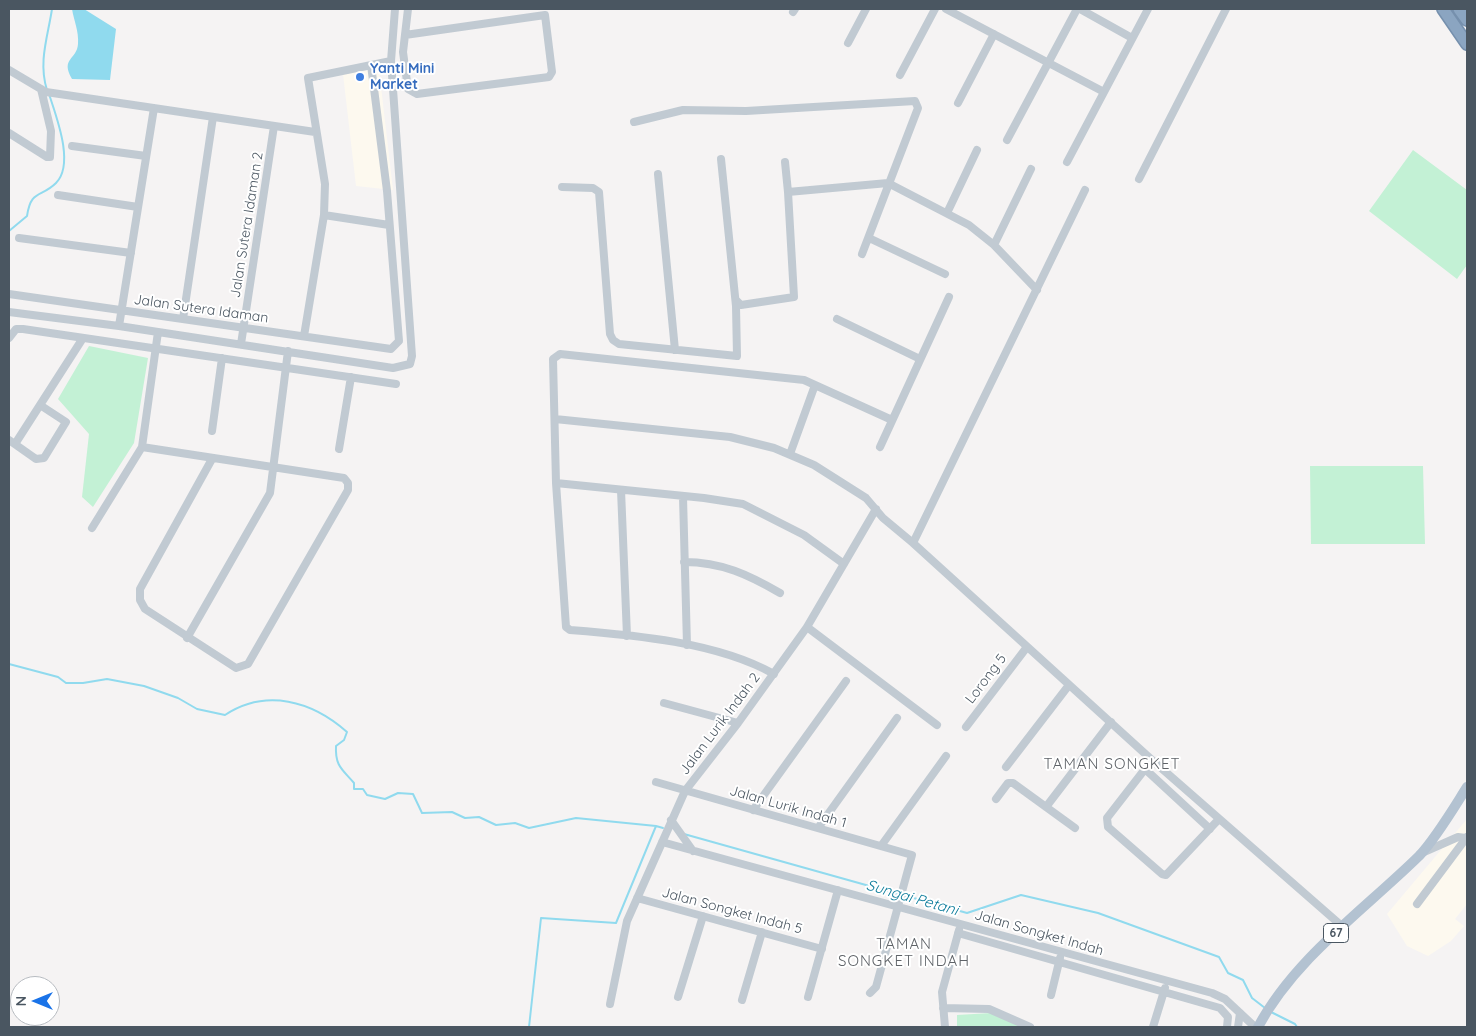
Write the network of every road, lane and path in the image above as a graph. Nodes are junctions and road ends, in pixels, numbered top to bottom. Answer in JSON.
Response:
{"nodes":[{"id":1,"x":395,"y":9,"type":"edge"},
{"id":2,"x":408,"y":9,"type":"edge"},
{"id":3,"x":866,"y":9,"type":"edge"},
{"id":4,"x":935,"y":9,"type":"edge"},
{"id":5,"x":946,"y":9,"type":"edge"},
{"id":6,"x":1078,"y":9,"type":"edge"},
{"id":7,"x":1148,"y":9,"type":"edge"},
{"id":8,"x":1226,"y":9,"type":"edge"},
{"id":9,"x":1443,"y":9,"type":"edge"},
{"id":10,"x":1459,"y":9,"type":"edge"},
{"id":11,"x":1467,"y":20,"type":"edge"},
{"id":12,"x":994,"y":34,"type":"junction"},
{"id":13,"x":405,"y":35,"type":"junction"},
{"id":14,"x":1132,"y":38,"type":"junction"},
{"id":15,"x":848,"y":43,"type":"dead end"},
{"id":16,"x":1467,"y":44,"type":"edge"},
{"id":17,"x":391,"y":61,"type":"junction"},
{"id":18,"x":1048,"y":63,"type":"junction"},
{"id":19,"x":371,"y":64,"type":"junction"},
{"id":20,"x":9,"y":70,"type":"edge"},
{"id":21,"x":900,"y":74,"type":"dead end"},
{"id":22,"x":46,"y":91,"type":"junction"},
{"id":23,"x":1104,"y":92,"type":"junction"},
{"id":24,"x":958,"y":103,"type":"dead end"},
{"id":25,"x":154,"y":108,"type":"junction"},
{"id":26,"x":214,"y":117,"type":"junction"},
{"id":27,"x":634,"y":122,"type":"dead end"},
{"id":28,"x":274,"y":126,"type":"junction"},
{"id":29,"x":315,"y":132,"type":"junction"},
{"id":30,"x":9,"y":133,"type":"edge"},
{"id":31,"x":1007,"y":140,"type":"dead end"},
{"id":32,"x":72,"y":146,"type":"dead end"},
{"id":33,"x":977,"y":150,"type":"dead end"},
{"id":34,"x":146,"y":156,"type":"junction"},
{"id":35,"x":721,"y":159,"type":"dead end"},
{"id":36,"x":785,"y":162,"type":"dead end"},
{"id":37,"x":1067,"y":162,"type":"dead end"},
{"id":38,"x":1031,"y":169,"type":"dead end"},
{"id":39,"x":658,"y":174,"type":"dead end"},
{"id":40,"x":1139,"y":179,"type":"dead end"},
{"id":41,"x":888,"y":184,"type":"junction"},
{"id":42,"x":562,"y":188,"type":"dead end"},
{"id":43,"x":1085,"y":190,"type":"dead end"},
{"id":44,"x":788,"y":192,"type":"junction"},
{"id":45,"x":58,"y":195,"type":"dead end"},
{"id":46,"x":138,"y":207,"type":"junction"},
{"id":47,"x":947,"y":213,"type":"junction"},
{"id":48,"x":324,"y":215,"type":"junction"},
{"id":49,"x":389,"y":225,"type":"junction"},
{"id":50,"x":19,"y":238,"type":"dead end"},
{"id":51,"x":869,"y":238,"type":"junction"},
{"id":52,"x":994,"y":245,"type":"junction"},
{"id":53,"x":130,"y":253,"type":"junction"},
{"id":54,"x":862,"y":254,"type":"dead end"},
{"id":55,"x":945,"y":274,"type":"dead end"},
{"id":56,"x":1037,"y":290,"type":"junction"},
{"id":57,"x":9,"y":294,"type":"edge"},
{"id":58,"x":949,"y":297,"type":"dead end"},
{"id":59,"x":736,"y":300,"type":"junction"},
{"id":60,"x":121,"y":310,"type":"junction"},
{"id":61,"x":9,"y":312,"type":"edge"},
{"id":62,"x":183,"y":319,"type":"junction"},
{"id":63,"x":837,"y":320,"type":"dead end"},
{"id":64,"x":119,"y":326,"type":"junction"},
{"id":65,"x":244,"y":328,"type":"junction"},
{"id":66,"x":158,"y":332,"type":"junction"},
{"id":67,"x":304,"y":336,"type":"junction"},
{"id":68,"x":9,"y":338,"type":"edge"},
{"id":69,"x":83,"y":338,"type":"junction"},
{"id":70,"x":241,"y":344,"type":"junction"},
{"id":71,"x":156,"y":348,"type":"junction"},
{"id":72,"x":675,"y":350,"type":"junction"},
{"id":73,"x":288,"y":351,"type":"junction"},
{"id":74,"x":222,"y":358,"type":"junction"},
{"id":75,"x":920,"y":359,"type":"junction"},
{"id":76,"x":286,"y":368,"type":"junction"},
{"id":77,"x":351,"y":377,"type":"junction"},
{"id":78,"x":396,"y":384,"type":"dead end"},
{"id":79,"x":815,"y":385,"type":"junction"},
{"id":80,"x":40,"y":405,"type":"junction"},
{"id":81,"x":555,"y":420,"type":"junction"},
{"id":82,"x":892,"y":420,"type":"junction"},
{"id":83,"x":212,"y":431,"type":"dead end"},
{"id":84,"x":12,"y":442,"type":"edge"},
{"id":85,"x":880,"y":447,"type":"dead end"},
{"id":86,"x":142,"y":448,"type":"junction"},
{"id":87,"x":339,"y":449,"type":"dead end"},
{"id":88,"x":790,"y":454,"type":"junction"},
{"id":89,"x":212,"y":459,"type":"junction"},
{"id":90,"x":274,"y":468,"type":"junction"},
{"id":91,"x":556,"y":483,"type":"junction"},
{"id":92,"x":621,"y":490,"type":"junction"},
{"id":93,"x":683,"y":497,"type":"junction"},
{"id":94,"x":876,"y":509,"type":"junction"},
{"id":95,"x":92,"y":528,"type":"dead end"},
{"id":96,"x":913,"y":543,"type":"junction"},
{"id":97,"x":684,"y":562,"type":"junction"},
{"id":98,"x":844,"y":564,"type":"junction"},
{"id":99,"x":780,"y":593,"type":"dead end"},
{"id":100,"x":807,"y":627,"type":"junction"},
{"id":101,"x":627,"y":636,"type":"junction"},
{"id":102,"x":187,"y":638,"type":"junction"},
{"id":103,"x":687,"y":645,"type":"junction"},
{"id":104,"x":1027,"y":647,"type":"junction"},
{"id":105,"x":774,"y":674,"type":"junction"},
{"id":106,"x":846,"y":680,"type":"dead end"},
{"id":107,"x":1069,"y":685,"type":"junction"},
{"id":108,"x":664,"y":703,"type":"dead end"},
{"id":109,"x":896,"y":718,"type":"dead end"},
{"id":110,"x":1111,"y":722,"type":"junction"},
{"id":111,"x":738,"y":723,"type":"junction"},
{"id":112,"x":937,"y":725,"type":"dead end"},
{"id":113,"x":966,"y":727,"type":"dead end"},
{"id":114,"x":946,"y":756,"type":"dead end"},
{"id":115,"x":1152,"y":760,"type":"junction"},
{"id":116,"x":1006,"y":767,"type":"dead end"},
{"id":117,"x":1145,"y":769,"type":"junction"},
{"id":118,"x":656,"y":782,"type":"dead end"},
{"id":119,"x":1467,"y":787,"type":"edge"},
{"id":120,"x":685,"y":791,"type":"junction"},
{"id":121,"x":996,"y":799,"type":"dead end"},
{"id":122,"x":1046,"y":807,"type":"junction"},
{"id":123,"x":753,"y":810,"type":"junction"},
{"id":124,"x":1219,"y":819,"type":"junction"},
{"id":125,"x":672,"y":820,"type":"junction"},
{"id":126,"x":818,"y":828,"type":"junction"},
{"id":127,"x":1075,"y":828,"type":"dead end"},
{"id":128,"x":1210,"y":829,"type":"junction"},
{"id":129,"x":1467,"y":838,"type":"edge"},
{"id":130,"x":662,"y":842,"type":"junction"},
{"id":131,"x":881,"y":846,"type":"junction"},
{"id":132,"x":692,"y":851,"type":"junction"},
{"id":133,"x":1420,"y":854,"type":"junction"},
{"id":134,"x":838,"y":890,"type":"junction"},
{"id":135,"x":636,"y":898,"type":"junction"},
{"id":136,"x":899,"y":903,"type":"junction"},
{"id":137,"x":1417,"y":904,"type":"dead end"},
{"id":138,"x":703,"y":916,"type":"junction"},
{"id":139,"x":961,"y":924,"type":"junction"},
{"id":140,"x":1343,"y":927,"type":"junction"},
{"id":141,"x":762,"y":932,"type":"junction"},
{"id":142,"x":958,"y":933,"type":"junction"},
{"id":143,"x":822,"y":949,"type":"junction"},
{"id":144,"x":1062,"y":952,"type":"junction"},
{"id":145,"x":1059,"y":962,"type":"junction"},
{"id":146,"x":1167,"y":981,"type":"junction"},
{"id":147,"x":1164,"y":992,"type":"junction"},
{"id":148,"x":870,"y":993,"type":"dead end"},
{"id":149,"x":1051,"y":995,"type":"dead end"},
{"id":150,"x":678,"y":997,"type":"dead end"},
{"id":151,"x":808,"y":997,"type":"dead end"},
{"id":152,"x":742,"y":1000,"type":"dead end"},
{"id":153,"x":610,"y":1004,"type":"dead end"},
{"id":154,"x":943,"y":1008,"type":"junction"},
{"id":155,"x":1240,"y":1013,"type":"junction"},
{"id":156,"x":1258,"y":1024,"type":"edge"},
{"id":157,"x":1154,"y":1026,"type":"edge"},
{"id":158,"x":945,"y":1027,"type":"edge"},
{"id":159,"x":1030,"y":1027,"type":"edge"},
{"id":160,"x":1227,"y":1027,"type":"edge"},
{"id":161,"x":1238,"y":1027,"type":"edge"}],
"edges":[{"from":1,"to":17,"type":"street"},
{"from":2,"to":13,"type":"street"},
{"from":3,"to":15,"type":"street"},
{"from":4,"to":21,"type":"street"},
{"from":5,"to":12,"type":"street"},
{"from":6,"to":14,"type":"street"},
{"from":6,"to":18,"type":"street"},
{"from":7,"to":14,"type":"street"},
{"from":8,"to":40,"type":"street"},
{"from":9,"to":16,"type":"highway"},
{"from":10,"to":11,"type":"highway"},
{"from":12,"to":18,"type":"street"},
{"from":12,"to":24,"type":"street"},
{"from":13,"to":13,"type":"street"},
{"from":14,"to":23,"type":"street"},
{"from":17,"to":19,"type":"street"},
{"from":17,"to":73,"type":"street"},
{"from":18,"to":23,"type":"street"},
{"from":18,"to":31,"type":"street"},
{"from":19,"to":29,"type":"street"},
{"from":19,"to":49,"type":"street"},
{"from":20,"to":22,"type":"street"},
{"from":22,"to":25,"type":"street"},
{"from":22,"to":30,"type":"street"},
{"from":23,"to":37,"type":"street"},
{"from":25,"to":26,"type":"street"},
{"from":25,"to":34,"type":"street"},
{"from":26,"to":28,"type":"street"},
{"from":26,"to":62,"type":"street"},
{"from":27,"to":41,"type":"street"},
{"from":28,"to":29,"type":"street"},
{"from":28,"to":65,"type":"street","name":"Jalan Sutera Idaman 2"},
{"from":29,"to":48,"type":"street"},
{"from":32,"to":34,"type":"street"},
{"from":33,"to":47,"type":"street"},
{"from":34,"to":46,"type":"street"},
{"from":35,"to":59,"type":"street"},
{"from":36,"to":44,"type":"street"},
{"from":38,"to":52,"type":"street"},
{"from":39,"to":72,"type":"street"},
{"from":41,"to":44,"type":"street"},
{"from":41,"to":47,"type":"street"},
{"from":41,"to":51,"type":"street"},
{"from":42,"to":72,"type":"street"},
{"from":43,"to":56,"type":"street"},
{"from":44,"to":59,"type":"street"},
{"from":45,"to":46,"type":"street"},
{"from":46,"to":53,"type":"street"},
{"from":47,"to":52,"type":"street"},
{"from":48,"to":49,"type":"street"},
{"from":48,"to":67,"type":"street"},
{"from":49,"to":67,"type":"street","name":"Jalan Sutera Idaman"},
{"from":50,"to":53,"type":"street"},
{"from":51,"to":54,"type":"street"},
{"from":51,"to":55,"type":"street"},
{"from":52,"to":56,"type":"street"},
{"from":53,"to":60,"type":"street"},
{"from":56,"to":96,"type":"street"},
{"from":57,"to":60,"type":"street","name":"Jalan Sutera Idaman"},
{"from":58,"to":75,"type":"street"},
{"from":59,"to":72,"type":"street"},
{"from":60,"to":62,"type":"street","name":"Jalan Sutera Idaman"},
{"from":60,"to":64,"type":"street"},
{"from":61,"to":64,"type":"street"},
{"from":62,"to":65,"type":"street","name":"Jalan Sutera Idaman"},
{"from":63,"to":75,"type":"street"},
{"from":64,"to":66,"type":"street"},
{"from":65,"to":67,"type":"street","name":"Jalan Sutera Idaman"},
{"from":65,"to":70,"type":"street","name":"Jalan Sutera Idaman 2"},
{"from":66,"to":70,"type":"street"},
{"from":66,"to":71,"type":"street"},
{"from":68,"to":69,"type":"street"},
{"from":69,"to":71,"type":"street"},
{"from":69,"to":80,"type":"street"},
{"from":70,"to":73,"type":"street"},
{"from":71,"to":74,"type":"street"},
{"from":71,"to":86,"type":"street"},
{"from":73,"to":76,"type":"street"},
{"from":74,"to":76,"type":"street"},
{"from":74,"to":83,"type":"street"},
{"from":75,"to":82,"type":"street"},
{"from":76,"to":77,"type":"street"},
{"from":76,"to":90,"type":"street"},
{"from":77,"to":78,"type":"street"},
{"from":77,"to":87,"type":"street"},
{"from":79,"to":81,"type":"street"},
{"from":79,"to":82,"type":"street"},
{"from":79,"to":88,"type":"street"},
{"from":80,"to":84,"type":"street"},
{"from":80,"to":84,"type":"street"},
{"from":81,"to":88,"type":"street"},
{"from":81,"to":91,"type":"street"},
{"from":82,"to":85,"type":"street"},
{"from":86,"to":89,"type":"street"},
{"from":86,"to":95,"type":"street"},
{"from":88,"to":94,"type":"street"},
{"from":89,"to":90,"type":"street"},
{"from":89,"to":102,"type":"street"},
{"from":90,"to":102,"type":"street"},
{"from":90,"to":102,"type":"street"},
{"from":91,"to":92,"type":"street"},
{"from":91,"to":101,"type":"street"},
{"from":92,"to":93,"type":"street"},
{"from":92,"to":101,"type":"street"},
{"from":93,"to":97,"type":"street"},
{"from":93,"to":98,"type":"street"},
{"from":94,"to":96,"type":"street"},
{"from":94,"to":98,"type":"street","name":"Jalan Lurik Indah 2"},
{"from":96,"to":104,"type":"street"},
{"from":97,"to":99,"type":"street"},
{"from":97,"to":103,"type":"street"},
{"from":98,"to":100,"type":"street","name":"Jalan Lurik Indah 2"},
{"from":100,"to":105,"type":"street","name":"Jalan Lurik Indah 2"},
{"from":100,"to":112,"type":"street"},
{"from":101,"to":103,"type":"street"},
{"from":103,"to":105,"type":"street"},
{"from":104,"to":107,"type":"street"},
{"from":104,"to":113,"type":"street","name":"Lorong 5"},
{"from":105,"to":111,"type":"street","name":"Jalan Lurik Indah 2"},
{"from":106,"to":123,"type":"street"},
{"from":107,"to":110,"type":"street"},
{"from":107,"to":116,"type":"street"},
{"from":108,"to":111,"type":"street"},
{"from":109,"to":126,"type":"street"},
{"from":110,"to":115,"type":"street"},
{"from":110,"to":122,"type":"street"},
{"from":111,"to":120,"type":"street","name":"Jalan Lurik Indah 2"},
{"from":114,"to":131,"type":"street"},
{"from":115,"to":117,"type":"street"},
{"from":115,"to":124,"type":"street"},
{"from":117,"to":128,"type":"street"},
{"from":117,"to":128,"type":"street"},
{"from":118,"to":120,"type":"street","name":"Jalan Lurik Indah 1"},
{"from":119,"to":133,"type":"main road","number":"67"},
{"from":120,"to":123,"type":"street","name":"Jalan Lurik Indah 1"},
{"from":120,"to":125,"type":"street","name":"Jalan Lurik Indah 2"},
{"from":121,"to":122,"type":"street"},
{"from":122,"to":127,"type":"street"},
{"from":123,"to":126,"type":"street","name":"Jalan Lurik Indah 1"},
{"from":124,"to":128,"type":"street"},
{"from":124,"to":140,"type":"street"},
{"from":125,"to":130,"type":"street","name":"Jalan Lurik Indah 2"},
{"from":125,"to":132,"type":"street"},
{"from":126,"to":131,"type":"street","name":"Jalan Lurik Indah 1"},
{"from":129,"to":133,"type":"street"},
{"from":129,"to":137,"type":"street"},
{"from":130,"to":132,"type":"street","name":"Jalan Songket Indah"},
{"from":130,"to":135,"type":"street","name":"Jalan Lurik Indah 2"},
{"from":131,"to":136,"type":"street","name":"Jalan Lurik Indah 1"},
{"from":132,"to":134,"type":"street","name":"Jalan Songket Indah"},
{"from":133,"to":140,"type":"main road","number":"67"},
{"from":134,"to":136,"type":"street","name":"Jalan Songket Indah"},
{"from":134,"to":143,"type":"street"},
{"from":135,"to":138,"type":"street","name":"Jalan Songket Indah 5"},
{"from":135,"to":153,"type":"street","name":"Jalan Lurik Indah 2"},
{"from":136,"to":139,"type":"street","name":"Jalan Songket Indah"},
{"from":136,"to":148,"type":"street"},
{"from":138,"to":141,"type":"street","name":"Jalan Songket Indah 5"},
{"from":138,"to":150,"type":"street"},
{"from":139,"to":142,"type":"street"},
{"from":139,"to":144,"type":"street","name":"Jalan Songket Indah"},
{"from":140,"to":156,"type":"main road","number":"67"},
{"from":141,"to":143,"type":"street","name":"Jalan Songket Indah 5"},
{"from":141,"to":152,"type":"street"},
{"from":142,"to":145,"type":"street"},
{"from":142,"to":154,"type":"street"},
{"from":143,"to":151,"type":"street"},
{"from":144,"to":145,"type":"street"},
{"from":144,"to":146,"type":"street","name":"Jalan Songket Indah"},
{"from":145,"to":147,"type":"street"},
{"from":145,"to":149,"type":"street"},
{"from":146,"to":147,"type":"street"},
{"from":146,"to":155,"type":"street","name":"Jalan Songket Indah"},
{"from":147,"to":157,"type":"street"},
{"from":147,"to":160,"type":"street"},
{"from":154,"to":158,"type":"street"},
{"from":154,"to":159,"type":"street"},
{"from":155,"to":156,"type":"street","name":"Jalan Songket Indah"},
{"from":155,"to":161,"type":"street"}]}
